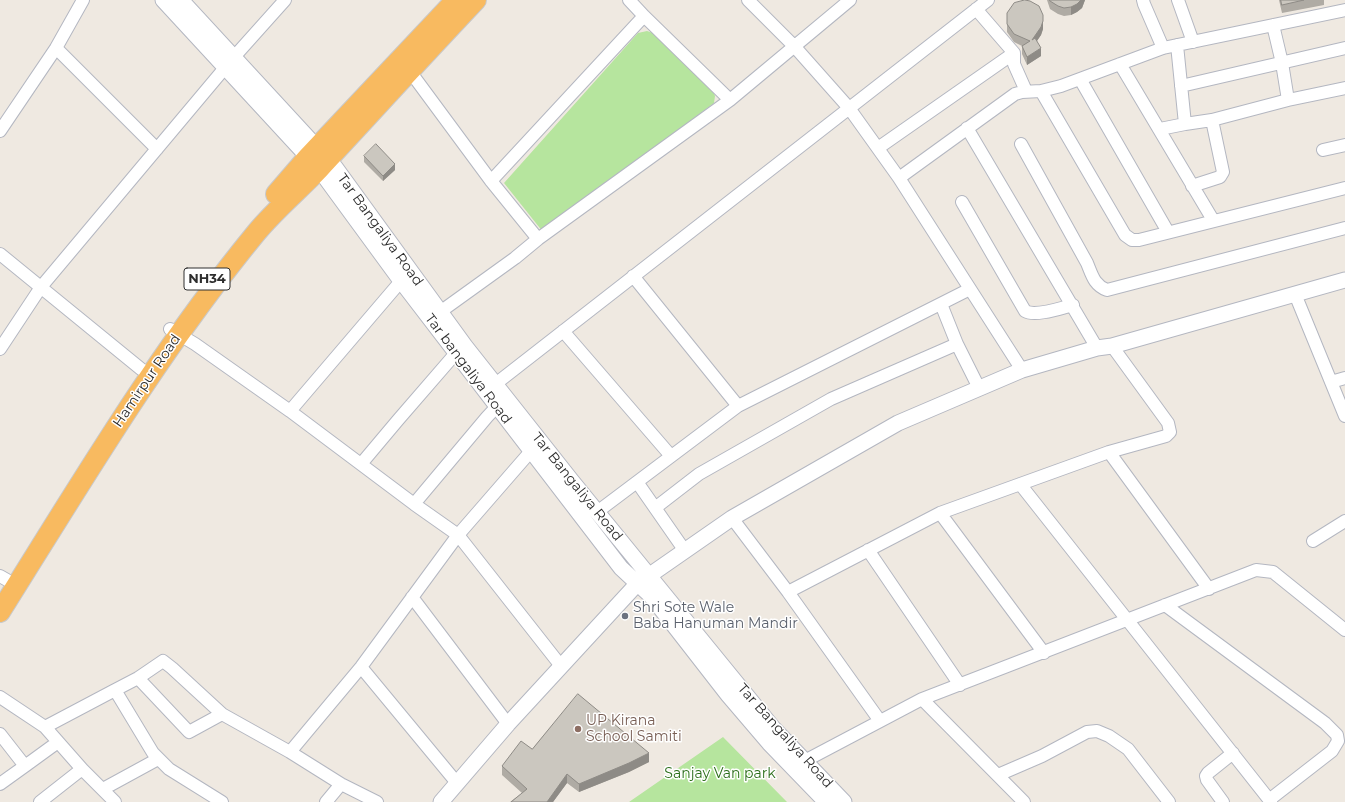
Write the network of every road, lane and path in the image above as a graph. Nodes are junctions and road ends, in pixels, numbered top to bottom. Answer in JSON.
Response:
{"nodes":[{"id":1,"x":83,"y":0,"type":"edge"},
{"id":2,"x":163,"y":0,"type":"edge"},
{"id":3,"x":181,"y":0,"type":"edge"},
{"id":4,"x":285,"y":0,"type":"edge"},
{"id":5,"x":456,"y":0,"type":"edge"},
{"id":6,"x":476,"y":0,"type":"edge"},
{"id":7,"x":629,"y":0,"type":"edge"},
{"id":8,"x":748,"y":0,"type":"edge"},
{"id":9,"x":850,"y":0,"type":"edge"},
{"id":10,"x":988,"y":0,"type":"edge"},
{"id":11,"x":1143,"y":0,"type":"edge"},
{"id":12,"x":1178,"y":0,"type":"edge"},
{"id":13,"x":976,"y":9,"type":"junction"},
{"id":14,"x":1345,"y":10,"type":"edge"},
{"id":15,"x":644,"y":16,"type":"junction"},
{"id":16,"x":1273,"y":25,"type":"junction"},
{"id":17,"x":1193,"y":42,"type":"junction"},
{"id":18,"x":1177,"y":45,"type":"junction"},
{"id":19,"x":794,"y":46,"type":"junction"},
{"id":20,"x":56,"y":48,"type":"junction"},
{"id":21,"x":1163,"y":48,"type":"junction"},
{"id":22,"x":1345,"y":48,"type":"edge"},
{"id":23,"x":1014,"y":53,"type":"junction"},
{"id":24,"x":230,"y":63,"type":"junction"},
{"id":25,"x":1282,"y":63,"type":"junction"},
{"id":26,"x":1120,"y":64,"type":"junction"},
{"id":27,"x":409,"y":70,"type":"junction"},
{"id":28,"x":1080,"y":79,"type":"junction"},
{"id":29,"x":1181,"y":86,"type":"junction"},
{"id":30,"x":1345,"y":88,"type":"edge"},
{"id":31,"x":1026,"y":91,"type":"junction"},
{"id":32,"x":1042,"y":91,"type":"junction"},
{"id":33,"x":730,"y":100,"type":"junction"},
{"id":34,"x":1288,"y":100,"type":"junction"},
{"id":35,"x":849,"y":108,"type":"junction"},
{"id":36,"x":1212,"y":120,"type":"junction"},
{"id":37,"x":1185,"y":124,"type":"junction"},
{"id":38,"x":967,"y":128,"type":"junction"},
{"id":39,"x":1160,"y":129,"type":"junction"},
{"id":40,"x":0,"y":131,"type":"edge"},
{"id":41,"x":1021,"y":144,"type":"dead end"},
{"id":42,"x":1345,"y":145,"type":"edge"},
{"id":43,"x":878,"y":148,"type":"junction"},
{"id":44,"x":157,"y":149,"type":"junction"},
{"id":45,"x":1323,"y":150,"type":"dead end"},
{"id":46,"x":318,"y":158,"type":"junction"},
{"id":47,"x":899,"y":178,"type":"junction"},
{"id":48,"x":491,"y":181,"type":"junction"},
{"id":49,"x":1192,"y":186,"type":"junction"},
{"id":50,"x":1345,"y":188,"type":"edge"},
{"id":51,"x":962,"y":202,"type":"dead end"},
{"id":52,"x":1213,"y":220,"type":"junction"},
{"id":53,"x":1345,"y":228,"type":"edge"},
{"id":54,"x":1168,"y":232,"type":"junction"},
{"id":55,"x":538,"y":240,"type":"junction"},
{"id":56,"x":0,"y":254,"type":"edge"},
{"id":57,"x":633,"y":276,"type":"junction"},
{"id":58,"x":401,"y":280,"type":"junction"},
{"id":59,"x":1345,"y":280,"type":"edge"},
{"id":60,"x":41,"y":287,"type":"junction"},
{"id":61,"x":970,"y":289,"type":"junction"},
{"id":62,"x":1295,"y":294,"type":"junction"},
{"id":63,"x":420,"y":295,"type":"junction"},
{"id":64,"x":941,"y":304,"type":"junction"},
{"id":65,"x":1073,"y":305,"type":"junction"},
{"id":66,"x":440,"y":312,"type":"junction"},
{"id":67,"x":174,"y":331,"type":"junction"},
{"id":68,"x":563,"y":331,"type":"junction"},
{"id":69,"x":957,"y":344,"type":"junction"},
{"id":70,"x":1112,"y":346,"type":"junction"},
{"id":71,"x":1097,"y":348,"type":"junction"},
{"id":72,"x":0,"y":349,"type":"edge"},
{"id":73,"x":456,"y":353,"type":"junction"},
{"id":74,"x":1022,"y":370,"type":"junction"},
{"id":75,"x":145,"y":372,"type":"junction"},
{"id":76,"x":1345,"y":378,"type":"edge"},
{"id":77,"x":1331,"y":382,"type":"junction"},
{"id":78,"x":491,"y":388,"type":"junction"},
{"id":79,"x":979,"y":388,"type":"junction"},
{"id":80,"x":502,"y":402,"type":"junction"},
{"id":81,"x":738,"y":406,"type":"junction"},
{"id":82,"x":290,"y":411,"type":"junction"},
{"id":83,"x":1345,"y":416,"type":"edge"},
{"id":84,"x":531,"y":451,"type":"junction"},
{"id":85,"x":1109,"y":452,"type":"junction"},
{"id":86,"x":671,"y":456,"type":"junction"},
{"id":87,"x":361,"y":464,"type":"junction"},
{"id":88,"x":637,"y":482,"type":"junction"},
{"id":89,"x":1020,"y":484,"type":"junction"},
{"id":90,"x":414,"y":504,"type":"junction"},
{"id":91,"x":655,"y":508,"type":"junction"},
{"id":92,"x":596,"y":512,"type":"junction"},
{"id":93,"x":940,"y":513,"type":"junction"},
{"id":94,"x":732,"y":518,"type":"junction"},
{"id":95,"x":1345,"y":521,"type":"edge"},
{"id":96,"x":458,"y":535,"type":"junction"},
{"id":97,"x":1313,"y":541,"type":"dead end"},
{"id":98,"x":868,"y":550,"type":"junction"},
{"id":99,"x":685,"y":551,"type":"junction"},
{"id":100,"x":643,"y":580,"type":"junction"},
{"id":101,"x":2,"y":582,"type":"edge"},
{"id":102,"x":1209,"y":589,"type":"junction"},
{"id":103,"x":788,"y":592,"type":"junction"},
{"id":104,"x":412,"y":597,"type":"junction"},
{"id":105,"x":1165,"y":606,"type":"junction"},
{"id":106,"x":0,"y":612,"type":"edge"},
{"id":107,"x":1127,"y":620,"type":"junction"},
{"id":108,"x":1345,"y":630,"type":"edge"},
{"id":109,"x":1044,"y":653,"type":"junction"},
{"id":110,"x":561,"y":666,"type":"junction"},
{"id":111,"x":361,"y":667,"type":"junction"},
{"id":112,"x":138,"y":678,"type":"junction"},
{"id":113,"x":960,"y":685,"type":"junction"},
{"id":114,"x":115,"y":690,"type":"junction"},
{"id":115,"x":0,"y":697,"type":"edge"},
{"id":116,"x":922,"y":700,"type":"junction"},
{"id":117,"x":222,"y":714,"type":"junction"},
{"id":118,"x":880,"y":721,"type":"junction"},
{"id":119,"x":508,"y":724,"type":"junction"},
{"id":120,"x":45,"y":727,"type":"junction"},
{"id":121,"x":0,"y":734,"type":"edge"},
{"id":122,"x":58,"y":742,"type":"junction"},
{"id":123,"x":290,"y":752,"type":"junction"},
{"id":124,"x":1233,"y":753,"type":"junction"},
{"id":125,"x":158,"y":760,"type":"junction"},
{"id":126,"x":799,"y":765,"type":"junction"},
{"id":127,"x":25,"y":766,"type":"junction"},
{"id":128,"x":82,"y":769,"type":"junction"},
{"id":129,"x":998,"y":776,"type":"junction"},
{"id":130,"x":457,"y":783,"type":"junction"},
{"id":131,"x":0,"y":784,"type":"edge"},
{"id":132,"x":341,"y":784,"type":"junction"},
{"id":133,"x":103,"y":789,"type":"junction"},
{"id":134,"x":1270,"y":801,"type":"edge"},
{"id":135,"x":40,"y":802,"type":"edge"},
{"id":136,"x":116,"y":802,"type":"edge"},
{"id":137,"x":223,"y":802,"type":"edge"},
{"id":138,"x":326,"y":802,"type":"edge"},
{"id":139,"x":377,"y":802,"type":"edge"},
{"id":140,"x":440,"y":802,"type":"edge"},
{"id":141,"x":826,"y":802,"type":"edge"},
{"id":142,"x":844,"y":802,"type":"edge"},
{"id":143,"x":1024,"y":802,"type":"edge"},
{"id":144,"x":1169,"y":802,"type":"edge"},
{"id":145,"x":1223,"y":802,"type":"edge"}],
"edges":[{"from":1,"to":20,"type":"street"},
{"from":2,"to":24,"type":"street"},
{"from":3,"to":24,"type":"street"},
{"from":4,"to":24,"type":"street"},
{"from":5,"to":46,"type":"highway","number":"NH34"},
{"from":6,"to":27,"type":"highway","number":"NH34"},
{"from":7,"to":15,"type":"street"},
{"from":8,"to":19,"type":"street"},
{"from":9,"to":19,"type":"street"},
{"from":10,"to":13,"type":"street"},
{"from":11,"to":21,"type":"street"},
{"from":12,"to":17,"type":"street"},
{"from":13,"to":23,"type":"street"},
{"from":13,"to":35,"type":"street"},
{"from":14,"to":16,"type":"street"},
{"from":15,"to":33,"type":"street"},
{"from":15,"to":48,"type":"street"},
{"from":16,"to":17,"type":"street"},
{"from":16,"to":25,"type":"street"},
{"from":17,"to":18,"type":"street"},
{"from":18,"to":21,"type":"street"},
{"from":18,"to":29,"type":"street"},
{"from":19,"to":33,"type":"street"},
{"from":19,"to":35,"type":"street"},
{"from":20,"to":40,"type":"street"},
{"from":20,"to":44,"type":"street"},
{"from":21,"to":26,"type":"street"},
{"from":22,"to":25,"type":"street"},
{"from":23,"to":31,"type":"street"},
{"from":23,"to":43,"type":"street"},
{"from":24,"to":44,"type":"street"},
{"from":24,"to":46,"type":"street"},
{"from":25,"to":29,"type":"street"},
{"from":25,"to":34,"type":"street"},
{"from":26,"to":28,"type":"street"},
{"from":26,"to":39,"type":"street"},
{"from":27,"to":46,"type":"highway","number":"NH34"},
{"from":27,"to":48,"type":"street"},
{"from":28,"to":32,"type":"street"},
{"from":28,"to":54,"type":"street"},
{"from":29,"to":37,"type":"street"},
{"from":30,"to":34,"type":"street"},
{"from":31,"to":32,"type":"street"},
{"from":31,"to":38,"type":"street"},
{"from":32,"to":54,"type":"street"},
{"from":33,"to":55,"type":"street"},
{"from":34,"to":36,"type":"street"},
{"from":35,"to":43,"type":"street"},
{"from":35,"to":57,"type":"street"},
{"from":36,"to":37,"type":"street"},
{"from":36,"to":49,"type":"street"},
{"from":37,"to":39,"type":"street"},
{"from":38,"to":47,"type":"street"},
{"from":38,"to":65,"type":"street"},
{"from":39,"to":49,"type":"street"},
{"from":41,"to":53,"type":"street"},
{"from":42,"to":45,"type":"street"},
{"from":43,"to":47,"type":"street"},
{"from":44,"to":60,"type":"street"},
{"from":46,"to":58,"type":"street","name":"Tar bangaliya Road"},
{"from":46,"to":63,"type":"street","name":"Tar Bangaliya Road"},
{"from":46,"to":67,"type":"highway","number":"NH34"},
{"from":47,"to":61,"type":"street"},
{"from":48,"to":55,"type":"street"},
{"from":49,"to":52,"type":"street"},
{"from":50,"to":52,"type":"street"},
{"from":51,"to":65,"type":"street"},
{"from":52,"to":54,"type":"street"},
{"from":55,"to":66,"type":"street"},
{"from":56,"to":60,"type":"street"},
{"from":57,"to":68,"type":"street"},
{"from":57,"to":81,"type":"street"},
{"from":58,"to":63,"type":"street","name":"Tar bangaliya Road"},
{"from":58,"to":82,"type":"street"},
{"from":59,"to":62,"type":"street"},
{"from":60,"to":72,"type":"street"},
{"from":60,"to":75,"type":"street"},
{"from":61,"to":64,"type":"street"},
{"from":61,"to":74,"type":"street"},
{"from":62,"to":70,"type":"street"},
{"from":62,"to":77,"type":"street"},
{"from":63,"to":66,"type":"street","name":"Tar Bangaliya Road"},
{"from":63,"to":73,"type":"street","name":"Tar bangaliya Road"},
{"from":64,"to":69,"type":"street"},
{"from":64,"to":81,"type":"street"},
{"from":65,"to":71,"type":"street"},
{"from":66,"to":78,"type":"street","name":"Tar Bangaliya Road"},
{"from":67,"to":75,"type":"highway","number":"NH34"},
{"from":67,"to":82,"type":"street"},
{"from":68,"to":78,"type":"street"},
{"from":68,"to":86,"type":"street"},
{"from":69,"to":79,"type":"street"},
{"from":69,"to":91,"type":"street"},
{"from":70,"to":71,"type":"street"},
{"from":70,"to":85,"type":"street"},
{"from":71,"to":74,"type":"street"},
{"from":73,"to":78,"type":"street","name":"Tar bangaliya Road"},
{"from":73,"to":87,"type":"street"},
{"from":74,"to":79,"type":"street"},
{"from":75,"to":101,"type":"highway","number":"NH34"},
{"from":75,"to":106,"type":"highway","name":"Hamirpur Road","number":"NH34"},
{"from":76,"to":77,"type":"street"},
{"from":77,"to":83,"type":"street"},
{"from":78,"to":80,"type":"street","name":"Tar bangaliya Road"},
{"from":79,"to":94,"type":"street"},
{"from":80,"to":84,"type":"street","name":"Tar bangaliya Road"},
{"from":80,"to":90,"type":"street"},
{"from":80,"to":92,"type":"street","name":"Tar Bangaliya Road"},
{"from":81,"to":86,"type":"street"},
{"from":82,"to":87,"type":"street"},
{"from":84,"to":96,"type":"street"},
{"from":84,"to":100,"type":"street","name":"Tar bangaliya Road"},
{"from":85,"to":89,"type":"street"},
{"from":85,"to":102,"type":"street"},
{"from":86,"to":88,"type":"street"},
{"from":87,"to":90,"type":"street"},
{"from":88,"to":91,"type":"street"},
{"from":88,"to":92,"type":"street"},
{"from":89,"to":93,"type":"street"},
{"from":89,"to":107,"type":"street"},
{"from":90,"to":96,"type":"street"},
{"from":91,"to":99,"type":"street"},
{"from":92,"to":100,"type":"street","name":"Tar Bangaliya Road"},
{"from":93,"to":98,"type":"street"},
{"from":93,"to":109,"type":"street"},
{"from":94,"to":99,"type":"street"},
{"from":94,"to":103,"type":"street"},
{"from":95,"to":97,"type":"street"},
{"from":96,"to":104,"type":"street"},
{"from":96,"to":110,"type":"street"},
{"from":98,"to":103,"type":"street"},
{"from":98,"to":113,"type":"street"},
{"from":99,"to":100,"type":"street"},
{"from":100,"to":110,"type":"street"},
{"from":100,"to":126,"type":"street","name":"Tar Bangaliya Road"},
{"from":102,"to":105,"type":"street"},
{"from":102,"to":108,"type":"street"},
{"from":103,"to":118,"type":"street"},
{"from":104,"to":111,"type":"street"},
{"from":104,"to":119,"type":"street"},
{"from":105,"to":107,"type":"street"},
{"from":105,"to":134,"type":"street"},
{"from":107,"to":109,"type":"street"},
{"from":107,"to":124,"type":"street"},
{"from":109,"to":113,"type":"street"},
{"from":110,"to":119,"type":"street"},
{"from":111,"to":123,"type":"street"},
{"from":111,"to":130,"type":"street"},
{"from":112,"to":114,"type":"street"},
{"from":112,"to":117,"type":"street"},
{"from":112,"to":117,"type":"street"},
{"from":113,"to":116,"type":"street"},
{"from":114,"to":120,"type":"street"},
{"from":114,"to":125,"type":"street"},
{"from":115,"to":120,"type":"street"},
{"from":116,"to":118,"type":"street"},
{"from":116,"to":129,"type":"street"},
{"from":117,"to":123,"type":"street"},
{"from":118,"to":126,"type":"street"},
{"from":119,"to":130,"type":"street"},
{"from":120,"to":122,"type":"street"},
{"from":121,"to":127,"type":"street"},
{"from":122,"to":127,"type":"street"},
{"from":122,"to":128,"type":"street"},
{"from":123,"to":132,"type":"street"},
{"from":124,"to":134,"type":"street"},
{"from":124,"to":145,"type":"street"},
{"from":125,"to":133,"type":"street"},
{"from":125,"to":137,"type":"street"},
{"from":126,"to":141,"type":"street","name":"Tar bangaliya Road"},
{"from":126,"to":142,"type":"street","name":"Tar Bangaliya Road"},
{"from":127,"to":131,"type":"street"},
{"from":128,"to":133,"type":"street"},
{"from":128,"to":135,"type":"street"},
{"from":129,"to":143,"type":"street"},
{"from":129,"to":144,"type":"street"},
{"from":130,"to":140,"type":"street"},
{"from":132,"to":138,"type":"street"},
{"from":132,"to":139,"type":"street"},
{"from":133,"to":136,"type":"street"}]}
